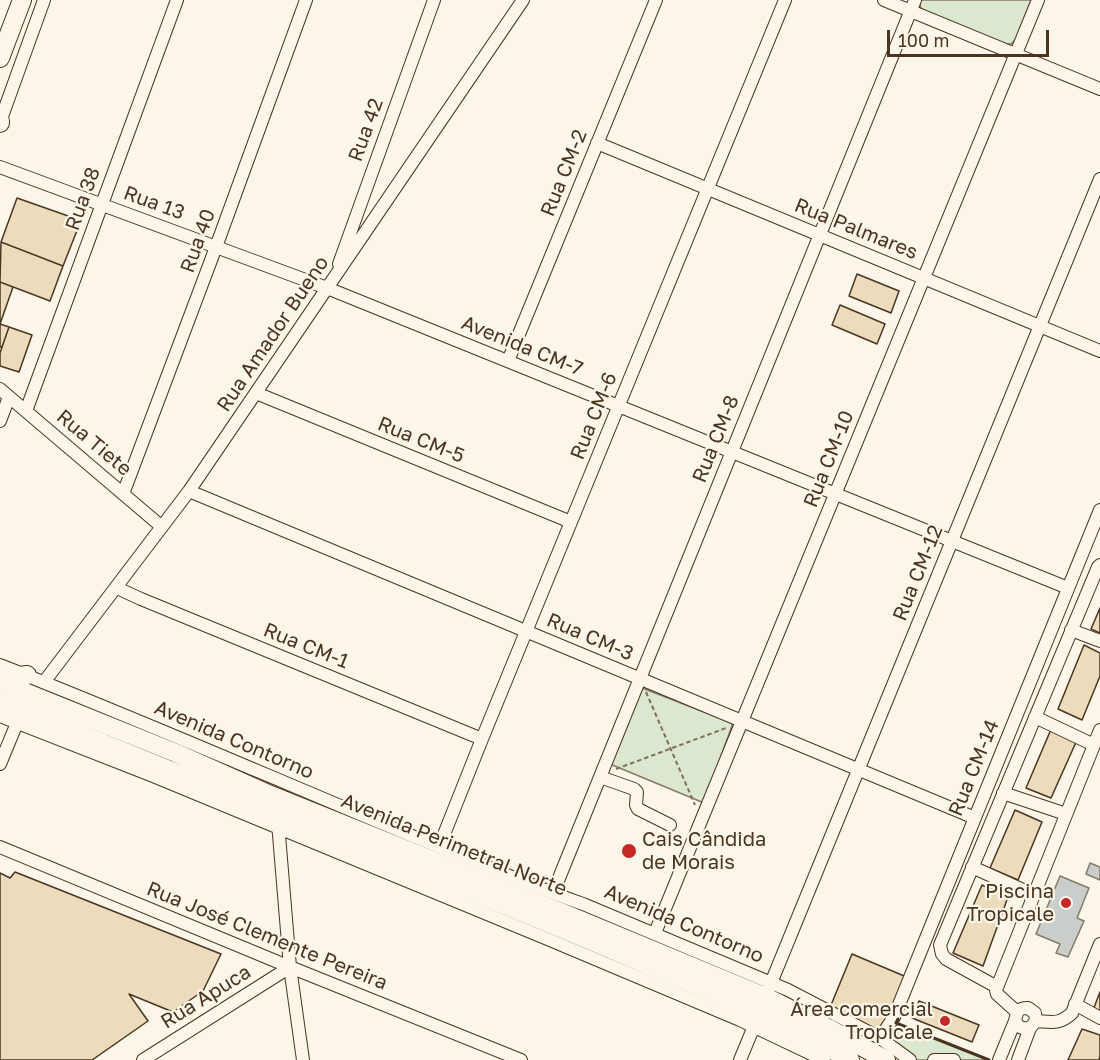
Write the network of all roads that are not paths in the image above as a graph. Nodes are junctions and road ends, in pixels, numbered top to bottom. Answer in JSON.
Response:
{"nodes":[{"id":1,"x":22,"y":0,"type":"edge"},
{"id":2,"x":44,"y":0,"type":"edge"},
{"id":3,"x":177,"y":0,"type":"edge"},
{"id":4,"x":306,"y":0,"type":"edge"},
{"id":5,"x":434,"y":0,"type":"edge"},
{"id":6,"x":523,"y":0,"type":"edge"},
{"id":7,"x":656,"y":0,"type":"edge"},
{"id":8,"x":785,"y":0,"type":"edge"},
{"id":9,"x":884,"y":0,"type":"edge"},
{"id":10,"x":1038,"y":0,"type":"edge"},
{"id":11,"x":913,"y":6,"type":"edge"},
{"id":12,"x":1016,"y":54,"type":"junction"},
{"id":13,"x":0,"y":58,"type":"edge"},
{"id":14,"x":1100,"y":89,"type":"edge"},
{"id":15,"x":0,"y":122,"type":"edge"},
{"id":16,"x":597,"y":143,"type":"junction"},
{"id":17,"x":0,"y":167,"type":"edge"},
{"id":18,"x":1100,"y":179,"type":"edge"},
{"id":19,"x":708,"y":189,"type":"junction"},
{"id":20,"x":102,"y":204,"type":"junction"},
{"id":21,"x":820,"y":235,"type":"junction"},
{"id":22,"x":216,"y":247,"type":"junction"},
{"id":23,"x":336,"y":274,"type":"junction"},
{"id":24,"x":924,"y":278,"type":"junction"},
{"id":25,"x":327,"y":288,"type":"junction"},
{"id":26,"x":1040,"y":326,"type":"junction"},
{"id":27,"x":1100,"y":351,"type":"edge"},
{"id":28,"x":508,"y":361,"type":"junction"},
{"id":29,"x":5,"y":393,"type":"edge"},
{"id":30,"x":256,"y":393,"type":"junction"},
{"id":31,"x":619,"y":406,"type":"junction"},
{"id":32,"x":26,"y":411,"type":"junction"},
{"id":33,"x":0,"y":421,"type":"edge"},
{"id":34,"x":732,"y":452,"type":"junction"},
{"id":35,"x":189,"y":491,"type":"junction"},
{"id":36,"x":123,"y":494,"type":"junction"},
{"id":37,"x":836,"y":494,"type":"junction"},
{"id":38,"x":1100,"y":510,"type":"edge"},
{"id":39,"x":571,"y":522,"type":"junction"},
{"id":40,"x":162,"y":527,"type":"junction"},
{"id":41,"x":1096,"y":528,"type":"edge"},
{"id":42,"x":952,"y":541,"type":"junction"},
{"id":43,"x":1100,"y":565,"type":"edge"},
{"id":44,"x":117,"y":588,"type":"junction"},
{"id":45,"x":1068,"y":588,"type":"junction"},
{"id":46,"x":1071,"y":630,"type":"junction"},
{"id":47,"x":526,"y":632,"type":"junction"},
{"id":48,"x":1100,"y":642,"type":"edge"},
{"id":49,"x":0,"y":665,"type":"edge"},
{"id":50,"x":27,"y":675,"type":"junction"},
{"id":51,"x":640,"y":679,"type":"junction"},
{"id":52,"x":0,"y":681,"type":"edge"},
{"id":53,"x":44,"y":682,"type":"junction"},
{"id":54,"x":0,"y":701,"type":"edge"},
{"id":55,"x":0,"y":716,"type":"edge"},
{"id":56,"x":1035,"y":717,"type":"junction"},
{"id":57,"x":742,"y":721,"type":"junction"},
{"id":58,"x":17,"y":723,"type":"junction"},
{"id":59,"x":1100,"y":730,"type":"edge"},
{"id":60,"x":482,"y":739,"type":"junction"},
{"id":61,"x":1094,"y":745,"type":"junction"},
{"id":62,"x":0,"y":764,"type":"edge"},
{"id":63,"x":253,"y":770,"type":"junction"},
{"id":64,"x":858,"y":770,"type":"junction"},
{"id":65,"x":600,"y":776,"type":"junction"},
{"id":66,"x":266,"y":793,"type":"junction"},
{"id":67,"x":1003,"y":793,"type":"junction"},
{"id":68,"x":1066,"y":814,"type":"junction"},
{"id":69,"x":975,"y":818,"type":"junction"},
{"id":70,"x":278,"y":822,"type":"junction"},
{"id":71,"x":670,"y":825,"type":"dead end"},
{"id":72,"x":300,"y":838,"type":"junction"},
{"id":73,"x":0,"y":847,"type":"edge"},
{"id":74,"x":439,"y":847,"type":"junction"},
{"id":75,"x":282,"y":857,"type":"junction"},
{"id":76,"x":972,"y":867,"type":"junction"},
{"id":77,"x":553,"y":893,"type":"junction"},
{"id":78,"x":1034,"y":895,"type":"junction"},
{"id":79,"x":655,"y":933,"type":"junction"},
{"id":80,"x":1100,"y":944,"type":"edge"},
{"id":81,"x":290,"y":967,"type":"junction"},
{"id":82,"x":997,"y":987,"type":"junction"},
{"id":83,"x":1075,"y":1004,"type":"junction"},
{"id":84,"x":762,"y":1005,"type":"junction"},
{"id":85,"x":1016,"y":1016,"type":"junction"},
{"id":86,"x":1100,"y":1018,"type":"edge"},
{"id":87,"x":1033,"y":1024,"type":"junction"},
{"id":88,"x":880,"y":1038,"type":"junction"},
{"id":89,"x":143,"y":1060,"type":"edge"},
{"id":90,"x":303,"y":1060,"type":"edge"},
{"id":91,"x":520,"y":1060,"type":"edge"},
{"id":92,"x":740,"y":1060,"type":"edge"},
{"id":93,"x":824,"y":1060,"type":"edge"},
{"id":94,"x":850,"y":1060,"type":"edge"},
{"id":95,"x":886,"y":1060,"type":"edge"},
{"id":96,"x":910,"y":1060,"type":"edge"},
{"id":97,"x":934,"y":1060,"type":"edge"},
{"id":98,"x":954,"y":1060,"type":"edge"},
{"id":99,"x":999,"y":1060,"type":"edge"},
{"id":100,"x":1018,"y":1060,"type":"edge"}],
"edges":[{"from":1,"to":13,"type":"highway"},
{"from":2,"to":15,"type":"street"},
{"from":3,"to":20,"type":"street","name":"Rua 38"},
{"from":4,"to":22,"type":"street","name":"Rua 40"},
{"from":5,"to":23,"type":"street","name":"Rua 42"},
{"from":6,"to":23,"type":"street","name":"Rua Amador Bueno"},
{"from":7,"to":16,"type":"street","name":"Rua CM-2"},
{"from":8,"to":19,"type":"street","name":"Rua CM-6"},
{"from":9,"to":11,"type":"street"},
{"from":10,"to":12,"type":"street","name":"Rua CM-10"},
{"from":11,"to":12,"type":"street"},
{"from":11,"to":21,"type":"street","name":"Rua CM-8"},
{"from":12,"to":14,"type":"street"},
{"from":12,"to":24,"type":"street","name":"Rua CM-10"},
{"from":16,"to":19,"type":"street","name":"Rua Palmares"},
{"from":16,"to":28,"type":"street","name":"Rua CM-2"},
{"from":17,"to":20,"type":"street","name":"Rua 13"},
{"from":18,"to":26,"type":"street","name":"Rua CM-12"},
{"from":19,"to":21,"type":"street","name":"Rua Palmares"},
{"from":19,"to":31,"type":"street","name":"Rua CM-6"},
{"from":20,"to":22,"type":"street","name":"Rua 13"},
{"from":20,"to":32,"type":"street","name":"Rua 38"},
{"from":21,"to":24,"type":"street","name":"Rua Palmares"},
{"from":21,"to":34,"type":"street","name":"Rua CM-8"},
{"from":22,"to":25,"type":"street","name":"Rua 13"},
{"from":22,"to":36,"type":"street","name":"Rua 40"},
{"from":23,"to":25,"type":"street","name":"Rua Amador Bueno"},
{"from":24,"to":26,"type":"street","name":"Rua Palmares"},
{"from":24,"to":37,"type":"street","name":"Rua CM-10"},
{"from":25,"to":28,"type":"street","name":"Avenida CM-7"},
{"from":25,"to":30,"type":"street","name":"Rua Amador Bueno"},
{"from":26,"to":27,"type":"street","name":"Rua Palmares"},
{"from":26,"to":42,"type":"street","name":"Rua CM-12"},
{"from":28,"to":31,"type":"street","name":"Avenida CM-7"},
{"from":29,"to":32,"type":"street","name":"Rua Tiete"},
{"from":29,"to":33,"type":"street"},
{"from":30,"to":35,"type":"street","name":"Rua Amador Bueno"},
{"from":30,"to":39,"type":"street","name":"Rua CM-5"},
{"from":31,"to":34,"type":"street","name":"Avenida CM-7"},
{"from":31,"to":39,"type":"street","name":"Rua CM-6"},
{"from":32,"to":36,"type":"street","name":"Rua Tiete"},
{"from":34,"to":37,"type":"street","name":"Avenida CM-7"},
{"from":34,"to":51,"type":"street","name":"Rua CM-8"},
{"from":35,"to":40,"type":"street","name":"Rua Amador Bueno"},
{"from":35,"to":47,"type":"street","name":"Rua CM-3"},
{"from":36,"to":40,"type":"street","name":"Rua Tiete"},
{"from":37,"to":42,"type":"street","name":"Avenida CM-7"},
{"from":37,"to":57,"type":"street","name":"Rua CM-10"},
{"from":38,"to":41,"type":"street","name":"Rua CM-14"},
{"from":39,"to":47,"type":"street","name":"Rua CM-6"},
{"from":40,"to":44,"type":"street","name":"Rua Amador Bueno"},
{"from":41,"to":45,"type":"street","name":"Rua CM-14"},
{"from":42,"to":45,"type":"street","name":"Avenida CM-7"},
{"from":42,"to":64,"type":"street","name":"Rua CM-12"},
{"from":43,"to":46,"type":"street"},
{"from":44,"to":53,"type":"street","name":"Rua Amador Bueno"},
{"from":44,"to":60,"type":"street","name":"Rua CM-1"},
{"from":45,"to":69,"type":"street","name":"Rua CM-14"},
{"from":46,"to":48,"type":"street"},
{"from":46,"to":56,"type":"street"},
{"from":47,"to":51,"type":"street","name":"Rua CM-3"},
{"from":47,"to":60,"type":"street","name":"Rua CM-6"},
{"from":49,"to":50,"type":"street","name":"Avenida Contorno"},
{"from":50,"to":52,"type":"highway"},
{"from":50,"to":53,"type":"street","name":"Avenida Contorno"},
{"from":51,"to":57,"type":"street","name":"Rua CM-3"},
{"from":51,"to":65,"type":"street","name":"Rua CM-8"},
{"from":52,"to":66,"type":"highway","name":"Avenida Perimetral Norte"},
{"from":53,"to":63,"type":"street","name":"Avenida Contorno"},
{"from":54,"to":70,"type":"highway","name":"Avenida Perimetral Norte"},
{"from":55,"to":58,"type":"street","name":"Avenida Contorno"},
{"from":56,"to":61,"type":"street"},
{"from":56,"to":67,"type":"street"},
{"from":57,"to":64,"type":"street","name":"Rua CM-3"},
{"from":57,"to":79,"type":"street","name":"Rua CM-10"},
{"from":58,"to":62,"type":"street"},
{"from":58,"to":70,"type":"street","name":"Avenida Contorno"},
{"from":59,"to":61,"type":"street"},
{"from":60,"to":74,"type":"street","name":"Rua CM-6"},
{"from":61,"to":68,"type":"street"},
{"from":63,"to":66,"type":"street"},
{"from":63,"to":74,"type":"street","name":"Avenida Contorno"},
{"from":64,"to":69,"type":"street","name":"Rua CM-3"},
{"from":64,"to":84,"type":"street","name":"Rua CM-12"},
{"from":65,"to":71,"type":"street"},
{"from":65,"to":77,"type":"street","name":"Rua CM-8"},
{"from":66,"to":70,"type":"street"},
{"from":66,"to":84,"type":"highway","name":"Avenida Perimetral Norte"},
{"from":67,"to":68,"type":"street"},
{"from":67,"to":76,"type":"street"},
{"from":68,"to":78,"type":"street"},
{"from":69,"to":88,"type":"street","name":"Rua CM-14"},
{"from":70,"to":72,"type":"street","name":"Avenida Contorno"},
{"from":70,"to":75,"type":"street"},
{"from":70,"to":84,"type":"highway","name":"Avenida Perimetral Norte"},
{"from":72,"to":75,"type":"street"},
{"from":72,"to":84,"type":"street","name":"Avenida Contorno"},
{"from":73,"to":81,"type":"street","name":"Rua José Clemente Pereira"},
{"from":74,"to":77,"type":"street","name":"Avenida Contorno"},
{"from":75,"to":81,"type":"street"},
{"from":76,"to":78,"type":"street"},
{"from":76,"to":82,"type":"street"},
{"from":77,"to":79,"type":"street","name":"Avenida Contorno"},
{"from":78,"to":82,"type":"street"},
{"from":79,"to":84,"type":"street","name":"Avenida Contorno"},
{"from":80,"to":83,"type":"street"},
{"from":81,"to":89,"type":"street","name":"Rua Apuca"},
{"from":81,"to":90,"type":"street"},
{"from":81,"to":91,"type":"street","name":"Rua José Clemente Pereira"},
{"from":82,"to":85,"type":"street"},
{"from":83,"to":86,"type":"street"},
{"from":83,"to":87,"type":"street"},
{"from":84,"to":88,"type":"street","name":"Avenida Contorno"},
{"from":84,"to":92,"type":"street","name":"Rua CM-12"},
{"from":84,"to":93,"type":"street","name":"Avenida Contorno"},
{"from":84,"to":94,"type":"highway","name":"Avenida Perimetral Norte"},
{"from":84,"to":95,"type":"highway","name":"Avenida Perimetral Norte"},
{"from":85,"to":87,"type":"street"},
{"from":85,"to":87,"type":"street"},
{"from":85,"to":99,"type":"street"},
{"from":87,"to":100,"type":"street"},
{"from":88,"to":96,"type":"street","name":"Avenida Contorno"},
{"from":97,"to":98,"type":"street"}]}
